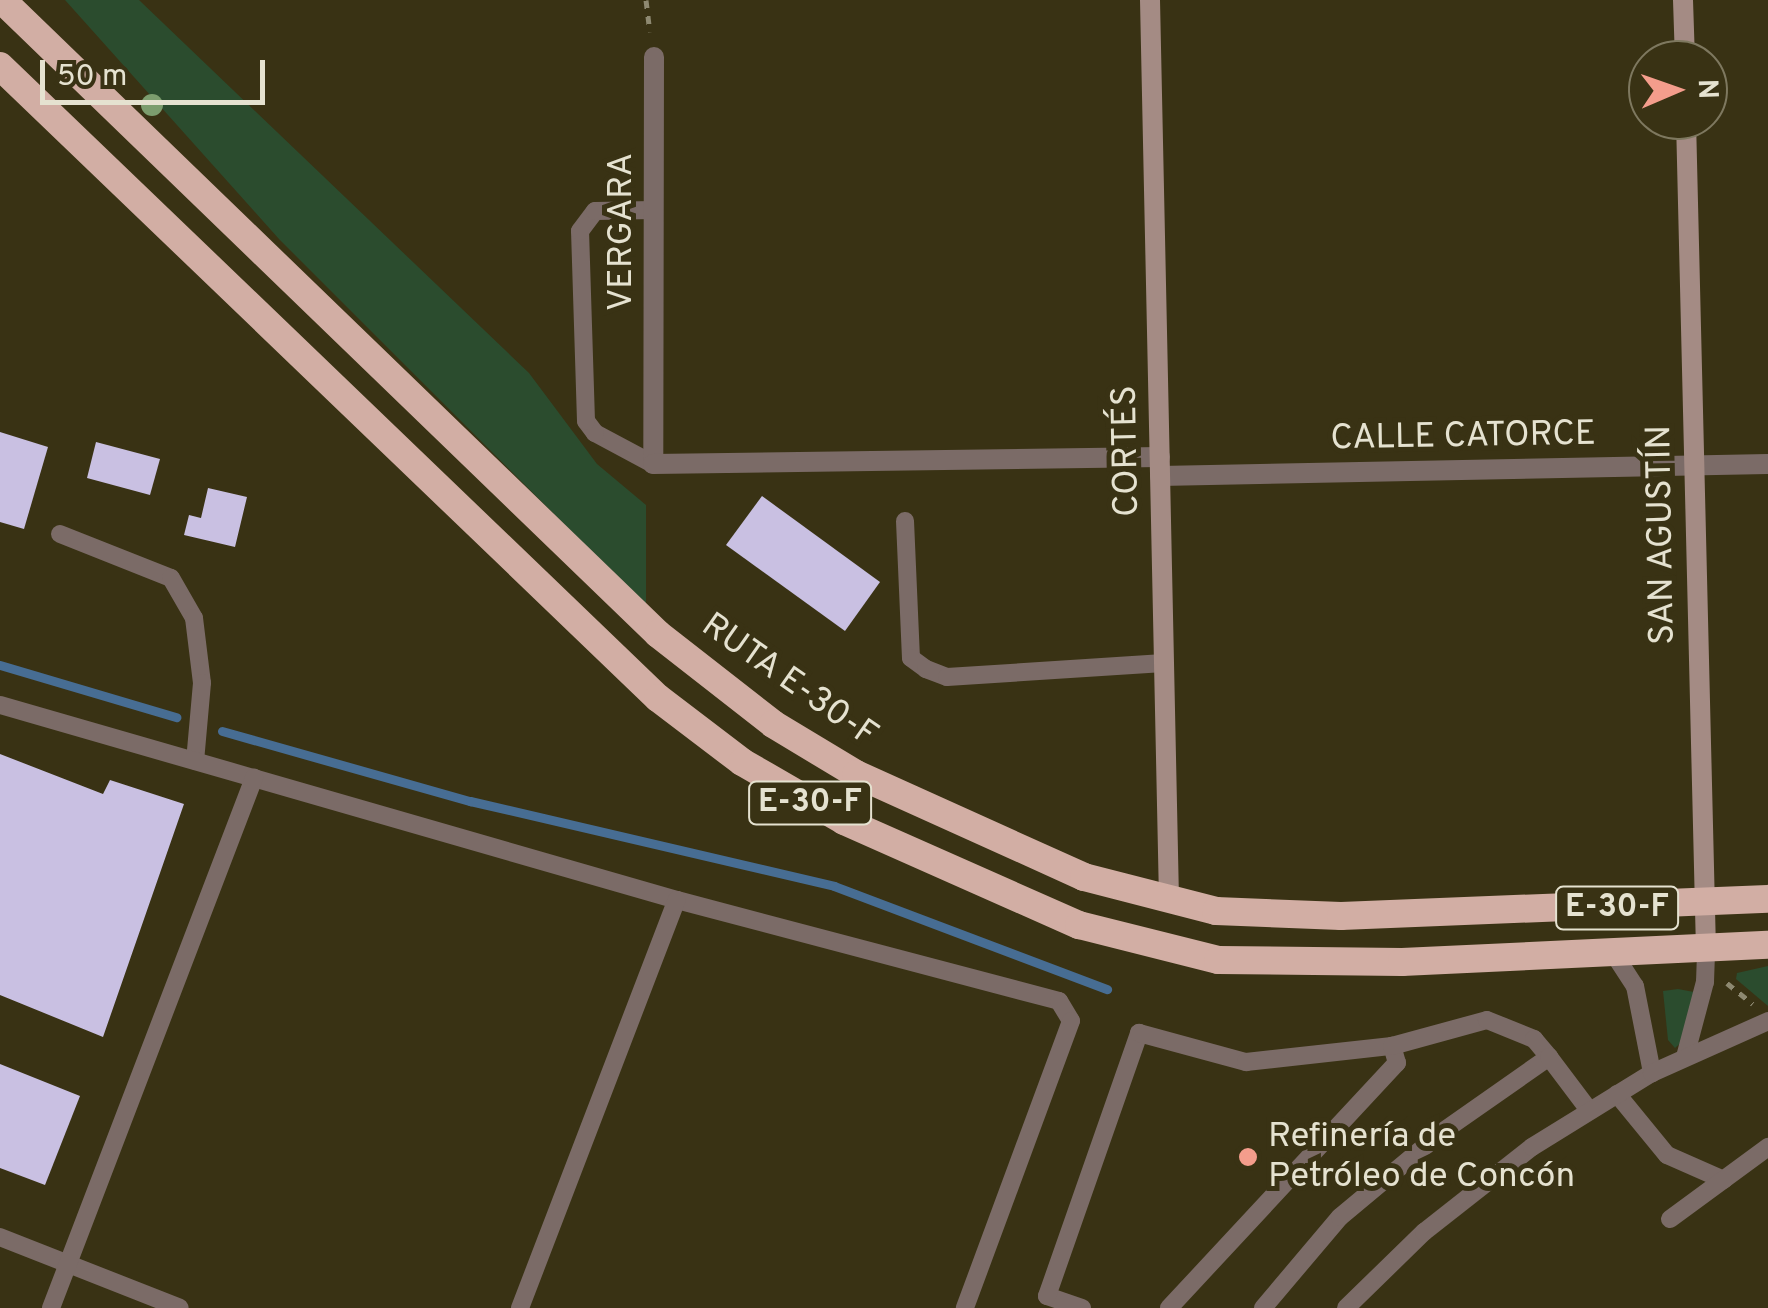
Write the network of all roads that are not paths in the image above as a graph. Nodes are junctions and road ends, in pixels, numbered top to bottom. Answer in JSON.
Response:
{"nodes":[{"id":1,"x":2,"y":0,"type":"edge"},
{"id":2,"x":1150,"y":0,"type":"edge"},
{"id":3,"x":1683,"y":0,"type":"edge"},
{"id":4,"x":1684,"y":40,"type":"edge"},
{"id":5,"x":654,"y":57,"type":"road end"},
{"id":6,"x":0,"y":66,"type":"edge"},
{"id":7,"x":1686,"y":140,"type":"edge"},
{"id":8,"x":654,"y":210,"type":"junction"},
{"id":9,"x":654,"y":464,"type":"junction"},
{"id":10,"x":1768,"y":464,"type":"edge"},
{"id":11,"x":1693,"y":465,"type":"junction"},
{"id":12,"x":1160,"y":466,"type":"junction"},
{"id":13,"x":906,"y":521,"type":"dead end"},
{"id":14,"x":60,"y":534,"type":"dead end"},
{"id":15,"x":1164,"y":663,"type":"junction"},
{"id":16,"x":0,"y":705,"type":"edge"},
{"id":17,"x":195,"y":760,"type":"junction"},
{"id":18,"x":254,"y":778,"type":"junction"},
{"id":19,"x":1768,"y":898,"type":"edge"},
{"id":20,"x":676,"y":900,"type":"junction"},
{"id":21,"x":1169,"y":901,"type":"junction"},
{"id":22,"x":1702,"y":904,"type":"junction"},
{"id":23,"x":1768,"y":945,"type":"edge"},
{"id":24,"x":1706,"y":949,"type":"junction"},
{"id":25,"x":1614,"y":954,"type":"junction"},
{"id":26,"x":1768,"y":1021,"type":"edge"},
{"id":27,"x":1392,"y":1046,"type":"junction"},
{"id":28,"x":1549,"y":1057,"type":"junction"},
{"id":29,"x":1685,"y":1057,"type":"junction"},
{"id":30,"x":1652,"y":1074,"type":"junction"},
{"id":31,"x":1617,"y":1094,"type":"junction"},
{"id":32,"x":1589,"y":1110,"type":"junction"},
{"id":33,"x":1768,"y":1148,"type":"edge"},
{"id":34,"x":1724,"y":1180,"type":"junction"},
{"id":35,"x":1670,"y":1219,"type":"dead end"},
{"id":36,"x":0,"y":1237,"type":"edge"},
{"id":37,"x":68,"y":1264,"type":"junction"},
{"id":38,"x":51,"y":1308,"type":"edge"},
{"id":39,"x":180,"y":1308,"type":"edge"},
{"id":40,"x":520,"y":1308,"type":"edge"},
{"id":41,"x":965,"y":1308,"type":"edge"},
{"id":42,"x":1082,"y":1308,"type":"edge"},
{"id":43,"x":1169,"y":1308,"type":"edge"},
{"id":44,"x":1263,"y":1308,"type":"edge"},
{"id":45,"x":1346,"y":1308,"type":"edge"}],
"edges":[{"from":1,"to":21,"type":"highway","name":"RUTA E-30-F","number":"E-30-F"},
{"from":2,"to":12,"type":"main road","name":"CORTÉS"},
{"from":3,"to":4,"type":"main road"},
{"from":5,"to":8,"type":"street","name":"VERGARA"},
{"from":6,"to":25,"type":"highway","number":"E-30-F"},
{"from":7,"to":11,"type":"main road","name":"SAN AGUSTÍN"},
{"from":8,"to":9,"type":"street","name":"VERGARA"},
{"from":8,"to":9,"type":"lane"},
{"from":9,"to":12,"type":"street","name":"CALLE CATORCE"},
{"from":10,"to":11,"type":"street","name":"CALLE CATORCE"},
{"from":11,"to":12,"type":"street","name":"CALLE CATORCE"},
{"from":11,"to":22,"type":"main road","name":"SAN AGUSTÍN"},
{"from":12,"to":15,"type":"main road","name":"CORTÉS"},
{"from":13,"to":15,"type":"lane"},
{"from":14,"to":17,"type":"lane"},
{"from":15,"to":21,"type":"main road","name":"CORTÉS"},
{"from":16,"to":17,"type":"lane"},
{"from":17,"to":18,"type":"lane"},
{"from":18,"to":20,"type":"lane"},
{"from":18,"to":37,"type":"lane"},
{"from":19,"to":22,"type":"highway","name":"RUTA E-30-F","number":"E-30-F"},
{"from":20,"to":40,"type":"lane"},
{"from":20,"to":41,"type":"lane"},
{"from":21,"to":22,"type":"highway","name":"RUTA E-30-F","number":"E-30-F"},
{"from":22,"to":24,"type":"main road","name":"SAN AGUSTÍN"},
{"from":23,"to":24,"type":"highway","number":"E-30-F"},
{"from":24,"to":25,"type":"highway","number":"E-30-F"},
{"from":24,"to":29,"type":"lane"},
{"from":25,"to":30,"type":"lane"},
{"from":26,"to":29,"type":"lane"},
{"from":27,"to":28,"type":"lane"},
{"from":27,"to":42,"type":"lane"},
{"from":27,"to":43,"type":"lane"},
{"from":28,"to":32,"type":"lane"},
{"from":28,"to":44,"type":"lane"},
{"from":29,"to":30,"type":"lane"},
{"from":30,"to":31,"type":"lane"},
{"from":31,"to":32,"type":"lane"},
{"from":31,"to":34,"type":"lane"},
{"from":32,"to":45,"type":"lane"},
{"from":33,"to":34,"type":"lane"},
{"from":34,"to":35,"type":"lane"},
{"from":36,"to":37,"type":"lane"},
{"from":37,"to":38,"type":"lane"},
{"from":37,"to":39,"type":"lane"}]}
